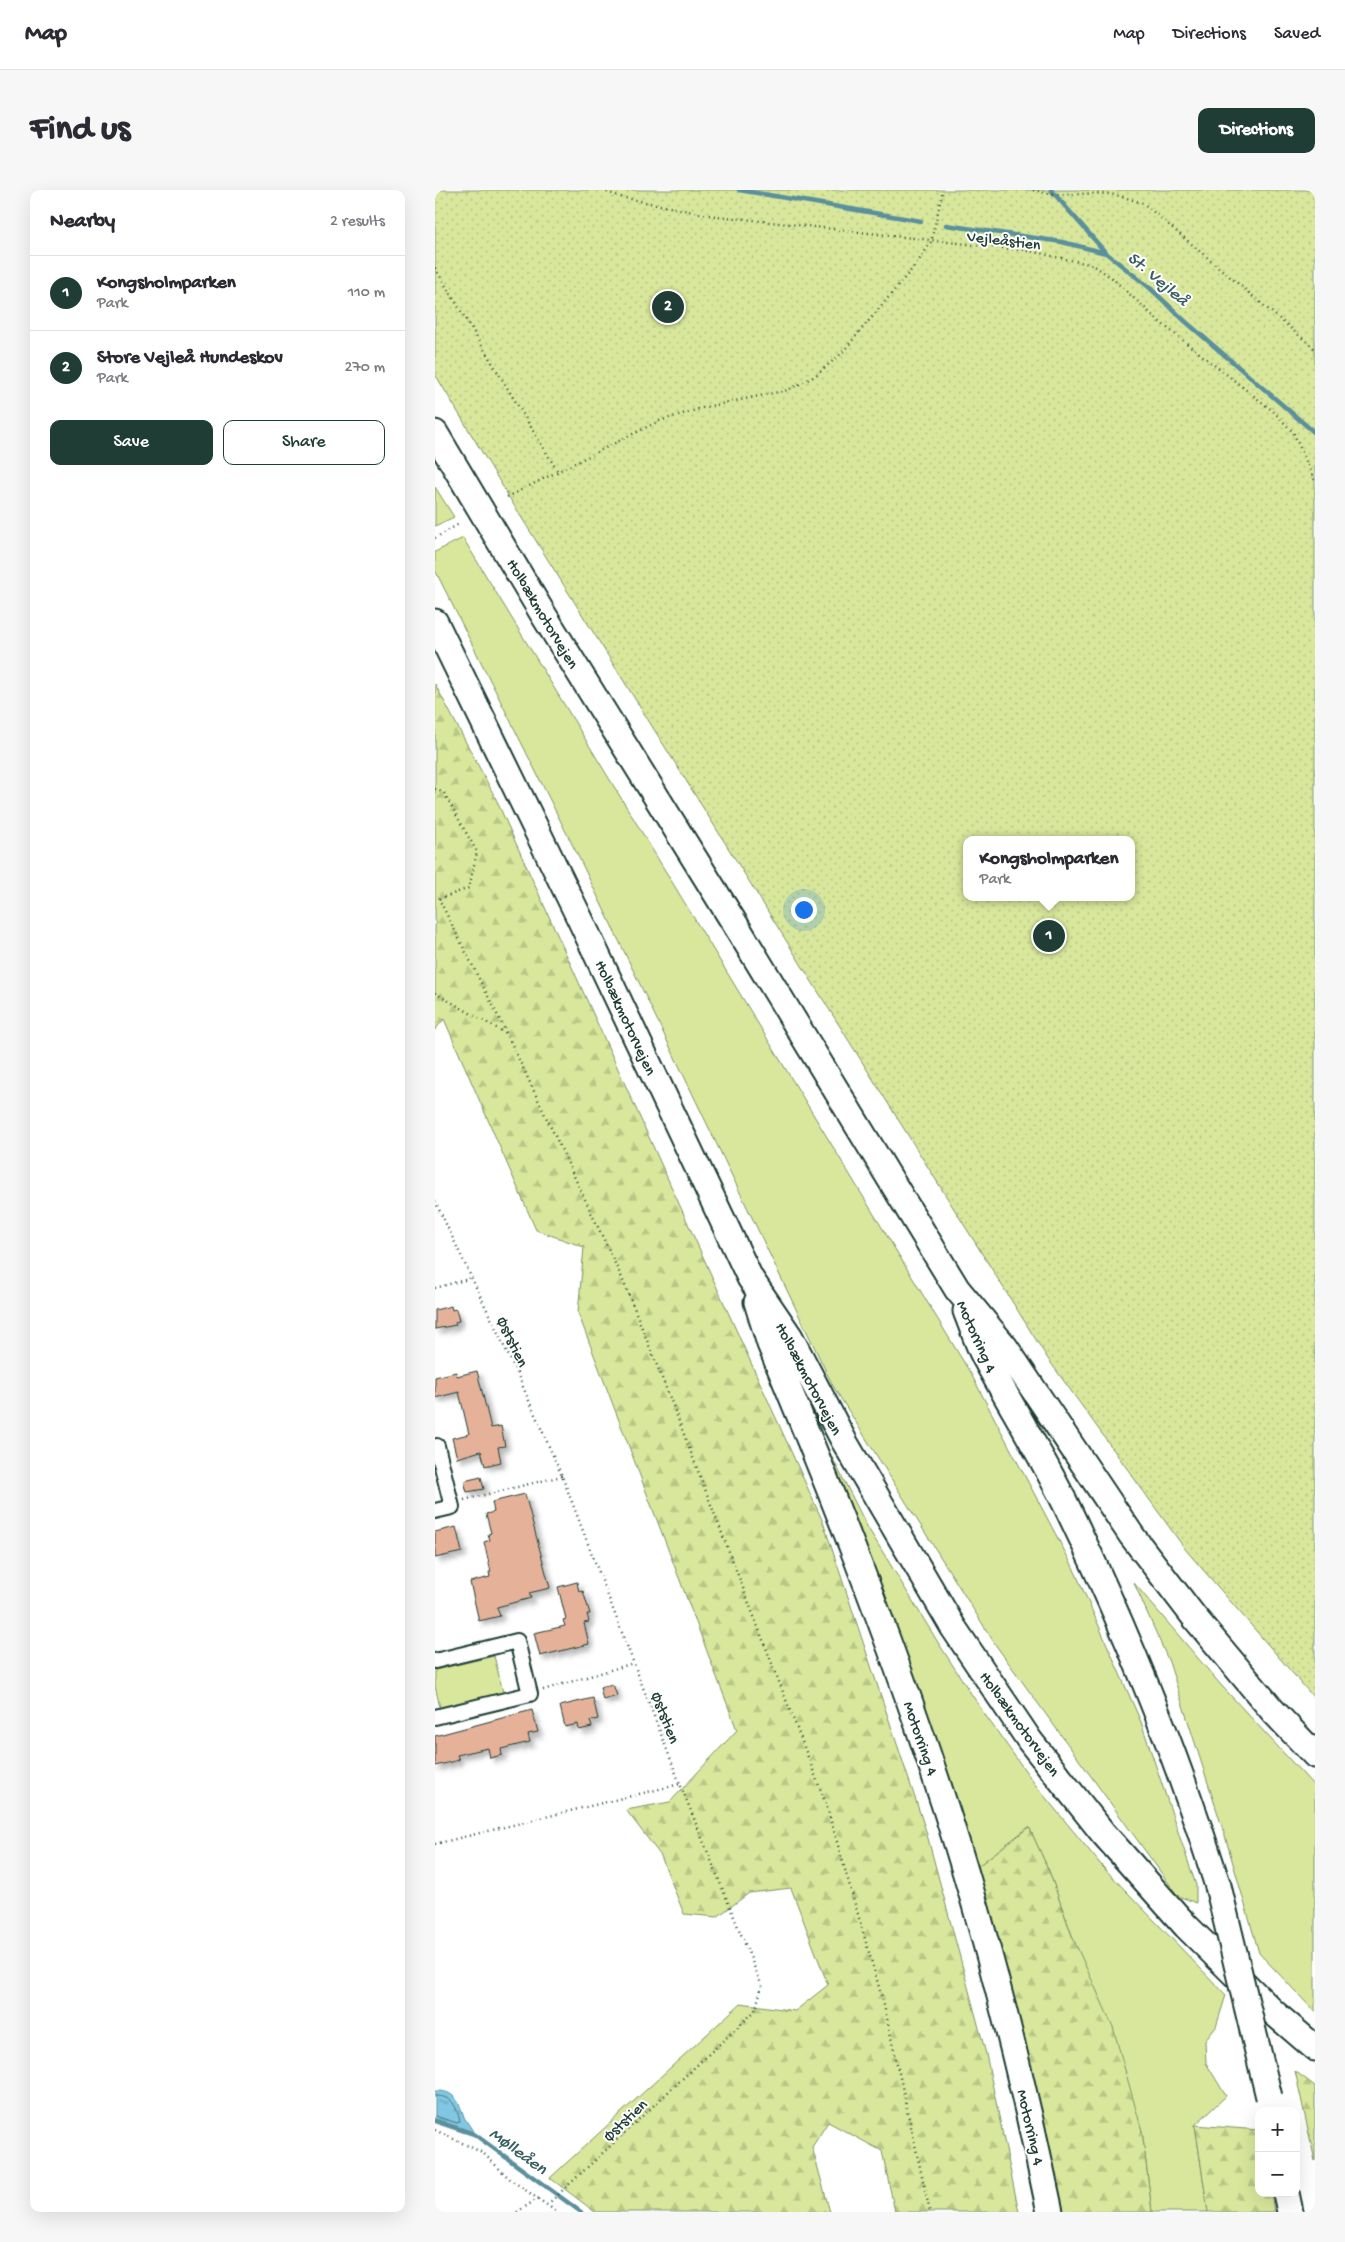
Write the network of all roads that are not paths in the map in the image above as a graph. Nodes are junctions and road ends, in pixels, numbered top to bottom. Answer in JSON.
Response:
{"nodes":[{"id":1,"x":435,"y":433,"type":"edge"},
{"id":2,"x":435,"y":622,"type":"edge"},
{"id":3,"x":750,"y":1278,"type":"junction"},
{"id":4,"x":957,"y":1289,"type":"junction"},
{"id":5,"x":435,"y":1447,"type":"edge"},
{"id":6,"x":435,"y":1511,"type":"edge"},
{"id":7,"x":435,"y":1662,"type":"edge"},
{"id":8,"x":435,"y":1717,"type":"edge"},
{"id":9,"x":1315,"y":1755,"type":"edge"},
{"id":10,"x":1315,"y":2048,"type":"edge"},
{"id":11,"x":1270,"y":2104,"type":"edge"},
{"id":12,"x":1288,"y":2197,"type":"edge"},
{"id":13,"x":1051,"y":2212,"type":"edge"},
{"id":14,"x":1290,"y":2212,"type":"edge"}],
"edges":[{"from":1,"to":4,"type":"highway","name":"Holbækmotorvejen"},
{"from":2,"to":3,"type":"highway","name":"Holbækmotorvejen"},
{"from":3,"to":10,"type":"highway","name":"Holbækmotorvejen"},
{"from":3,"to":13,"type":"highway","name":"Motorring 4"},
{"from":4,"to":9,"type":"highway","name":"Holbækmotorvejen"},
{"from":4,"to":11,"type":"highway","name":"Motorring 4","bridge":true},
{"from":5,"to":6,"type":"street"},
{"from":7,"to":8,"type":"street"},
{"from":12,"to":14,"type":"highway"}]}
